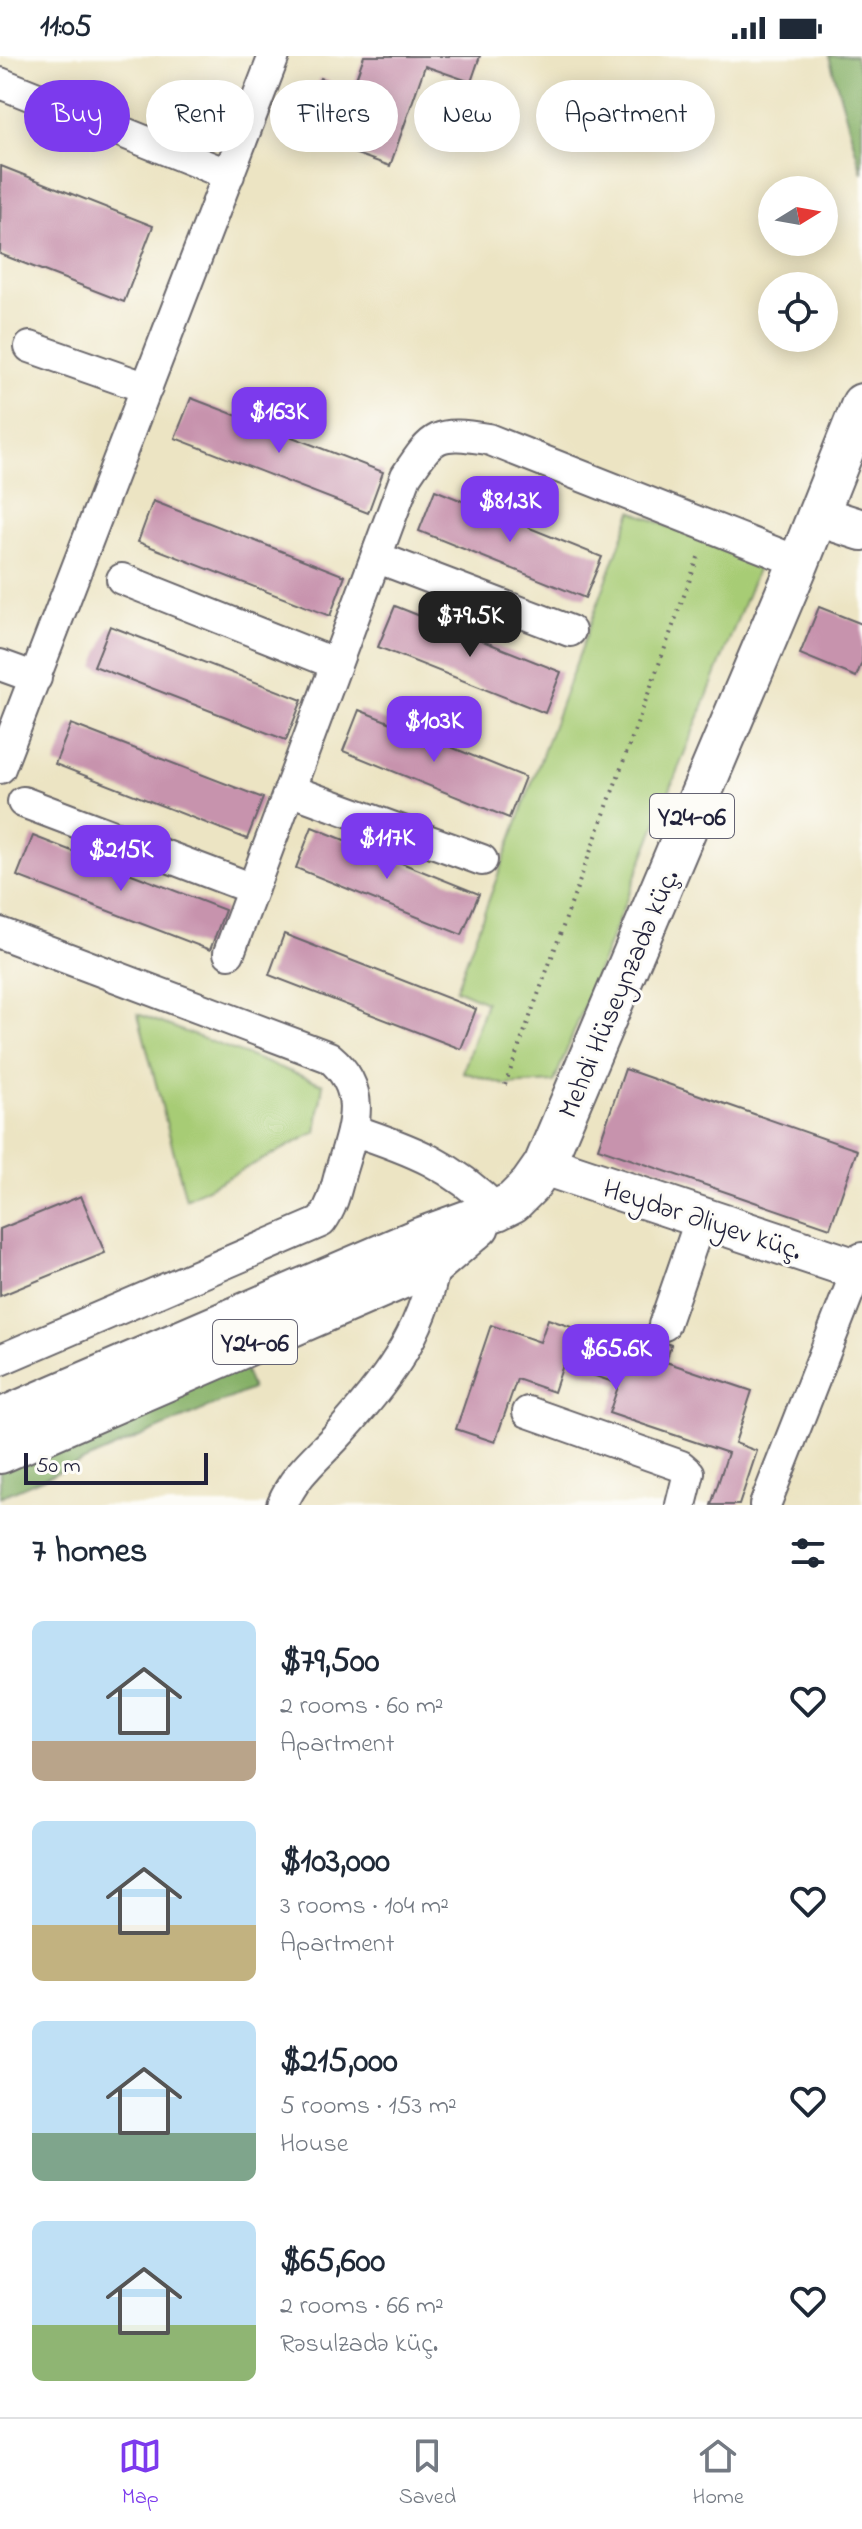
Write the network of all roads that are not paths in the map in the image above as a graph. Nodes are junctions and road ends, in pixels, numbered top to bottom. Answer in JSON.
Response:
{"nodes":[{"id":1,"x":274,"y":56,"type":"edge"},
{"id":2,"x":0,"y":83,"type":"edge"},
{"id":3,"x":229,"y":175,"type":"junction"},
{"id":4,"x":30,"y":347,"type":"dead end"},
{"id":5,"x":147,"y":388,"type":"junction"},
{"id":6,"x":862,"y":404,"type":"edge"},
{"id":7,"x":818,"y":516,"type":"junction"},
{"id":8,"x":862,"y":530,"type":"edge"},
{"id":9,"x":376,"y":557,"type":"junction"},
{"id":10,"x":799,"y":562,"type":"junction"},
{"id":11,"x":122,"y":579,"type":"dead end"},
{"id":12,"x":570,"y":631,"type":"dead end"},
{"id":13,"x":336,"y":664,"type":"junction"},
{"id":14,"x":0,"y":665,"type":"edge"},
{"id":15,"x":36,"y":678,"type":"junction"},
{"id":16,"x":0,"y":768,"type":"edge"},
{"id":17,"x":290,"y":790,"type":"junction"},
{"id":18,"x":23,"y":802,"type":"dead end"},
{"id":19,"x":482,"y":860,"type":"dead end"},
{"id":20,"x":253,"y":889,"type":"junction"},
{"id":21,"x":0,"y":933,"type":"edge"},
{"id":22,"x":229,"y":953,"type":"dead end"},
{"id":23,"x":353,"y":1130,"type":"junction"},
{"id":24,"x":544,"y":1165,"type":"junction"},
{"id":25,"x":497,"y":1210,"type":"junction"},
{"id":26,"x":701,"y":1218,"type":"junction"},
{"id":27,"x":435,"y":1264,"type":"junction"},
{"id":28,"x":861,"y":1266,"type":"edge"},
{"id":29,"x":664,"y":1325,"type":"dead end"},
{"id":30,"x":0,"y":1360,"type":"edge"},
{"id":31,"x":528,"y":1412,"type":"dead end"},
{"id":32,"x":0,"y":1419,"type":"edge"},
{"id":33,"x":0,"y":1453,"type":"edge"},
{"id":34,"x":282,"y":1505,"type":"edge"},
{"id":35,"x":681,"y":1505,"type":"edge"},
{"id":36,"x":765,"y":1505,"type":"edge"}],
"edges":[{"from":1,"to":3,"type":"street"},
{"from":2,"to":3,"type":"street"},
{"from":3,"to":5,"type":"street"},
{"from":4,"to":5,"type":"street"},
{"from":5,"to":15,"type":"street"},
{"from":6,"to":7,"type":"main road","name":"Mehdi Hüseynzadə küç.","number":"Y24-06"},
{"from":7,"to":8,"type":"main road"},
{"from":7,"to":10,"type":"main road","name":"Mehdi Hüseynzadə küç.","number":"Y24-06"},
{"from":9,"to":10,"type":"street"},
{"from":9,"to":12,"type":"street"},
{"from":9,"to":13,"type":"street"},
{"from":10,"to":24,"type":"main road","name":"Mehdi Hüseynzadə küç.","number":"Y24-06"},
{"from":11,"to":13,"type":"street"},
{"from":13,"to":17,"type":"street"},
{"from":14,"to":15,"type":"street"},
{"from":15,"to":16,"type":"street"},
{"from":17,"to":19,"type":"street"},
{"from":17,"to":20,"type":"street"},
{"from":18,"to":20,"type":"street"},
{"from":20,"to":22,"type":"street"},
{"from":21,"to":23,"type":"street"},
{"from":23,"to":25,"type":"street"},
{"from":23,"to":30,"type":"street"},
{"from":24,"to":25,"type":"main road","name":"Mehdi Hüseynzadə küç.","number":"Y24-06"},
{"from":24,"to":26,"type":"main road","name":"Heydər Əliyev küç."},
{"from":25,"to":27,"type":"main road","number":"Y24-06"},
{"from":25,"to":32,"type":"main road","number":"Y24-06"},
{"from":26,"to":28,"type":"main road","name":"Heydər Əliyev küç."},
{"from":26,"to":29,"type":"street"},
{"from":27,"to":33,"type":"main road","number":"Y24-06"},
{"from":27,"to":34,"type":"street"},
{"from":28,"to":36,"type":"street"},
{"from":31,"to":35,"type":"street"}]}
